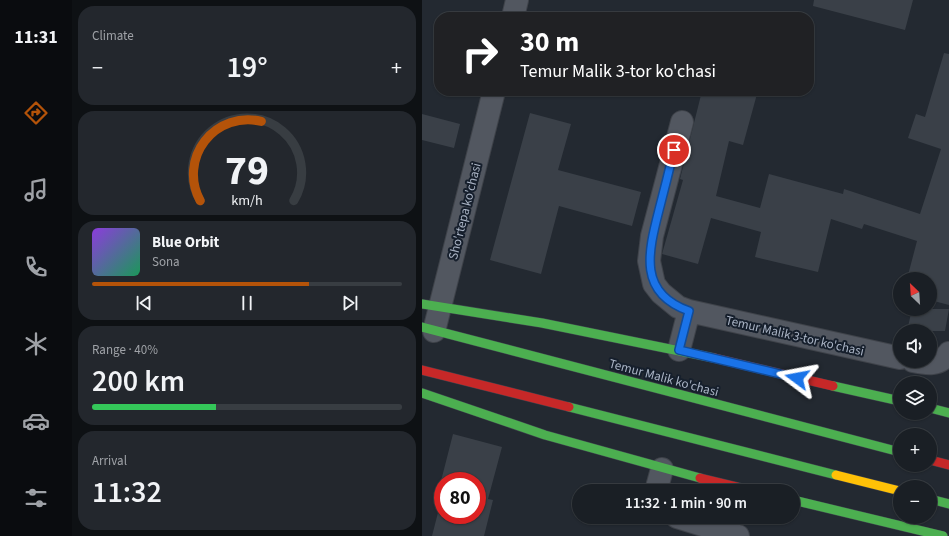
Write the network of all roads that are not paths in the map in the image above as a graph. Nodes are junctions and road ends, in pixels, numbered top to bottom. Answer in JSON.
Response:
{"nodes":[{"id":1,"x":517,"y":0,"type":"edge"},
{"id":2,"x":514,"y":12,"type":"edge"},
{"id":3,"x":493,"y":96,"type":"edge"},
{"id":4,"x":682,"y":122,"type":"dead end"},
{"id":5,"x":431,"y":305,"type":"edge"},
{"id":6,"x":689,"y":311,"type":"junction"},
{"id":7,"x":428,"y":329,"type":"edge"},
{"id":8,"x":679,"y":350,"type":"junction"},
{"id":9,"x":949,"y":353,"type":"edge"},
{"id":10,"x":893,"y":356,"type":"edge"},
{"id":11,"x":937,"y":363,"type":"edge"},
{"id":12,"x":422,"y":370,"type":"edge"},
{"id":13,"x":422,"y":393,"type":"edge"},
{"id":14,"x":893,"y":399,"type":"edge"},
{"id":15,"x":937,"y":410,"type":"edge"},
{"id":16,"x":949,"y":413,"type":"edge"},
{"id":17,"x":893,"y":450,"type":"edge"},
{"id":18,"x":937,"y":462,"type":"edge"},
{"id":19,"x":949,"y":465,"type":"edge"},
{"id":20,"x":662,"y":469,"type":"junction"},
{"id":21,"x":658,"y":484,"type":"edge"},
{"id":22,"x":725,"y":484,"type":"edge"},
{"id":23,"x":893,"y":490,"type":"edge"},
{"id":24,"x":937,"y":501,"type":"edge"},
{"id":25,"x":800,"y":502,"type":"edge"},
{"id":26,"x":949,"y":504,"type":"edge"},
{"id":27,"x":699,"y":524,"type":"edge"},
{"id":28,"x":738,"y":536,"type":"edge"},
{"id":29,"x":943,"y":536,"type":"edge"}],
"edges":[{"from":1,"to":2,"type":"street"},
{"from":3,"to":5,"type":"street","name":"Sho'rtepa ko'chasi"},
{"from":4,"to":6,"type":"street","name":"Temur Malik 3-tor ko'chasi"},
{"from":5,"to":7,"type":"street","name":"Sho'rtepa ko'chasi"},
{"from":5,"to":8,"type":"highway"},
{"from":6,"to":8,"type":"street"},
{"from":6,"to":10,"type":"street","name":"Temur Malik 3-tor ko'chasi"},
{"from":7,"to":17,"type":"highway","name":"Temur Malik ko'chasi"},
{"from":8,"to":14,"type":"highway"},
{"from":9,"to":11,"type":"street"},
{"from":12,"to":23,"type":"highway"},
{"from":13,"to":20,"type":"highway"},
{"from":15,"to":16,"type":"highway"},
{"from":18,"to":19,"type":"highway"},
{"from":20,"to":21,"type":"street"},
{"from":20,"to":22,"type":"highway"},
{"from":24,"to":26,"type":"highway"},
{"from":25,"to":29,"type":"highway"},
{"from":27,"to":28,"type":"street"}]}
